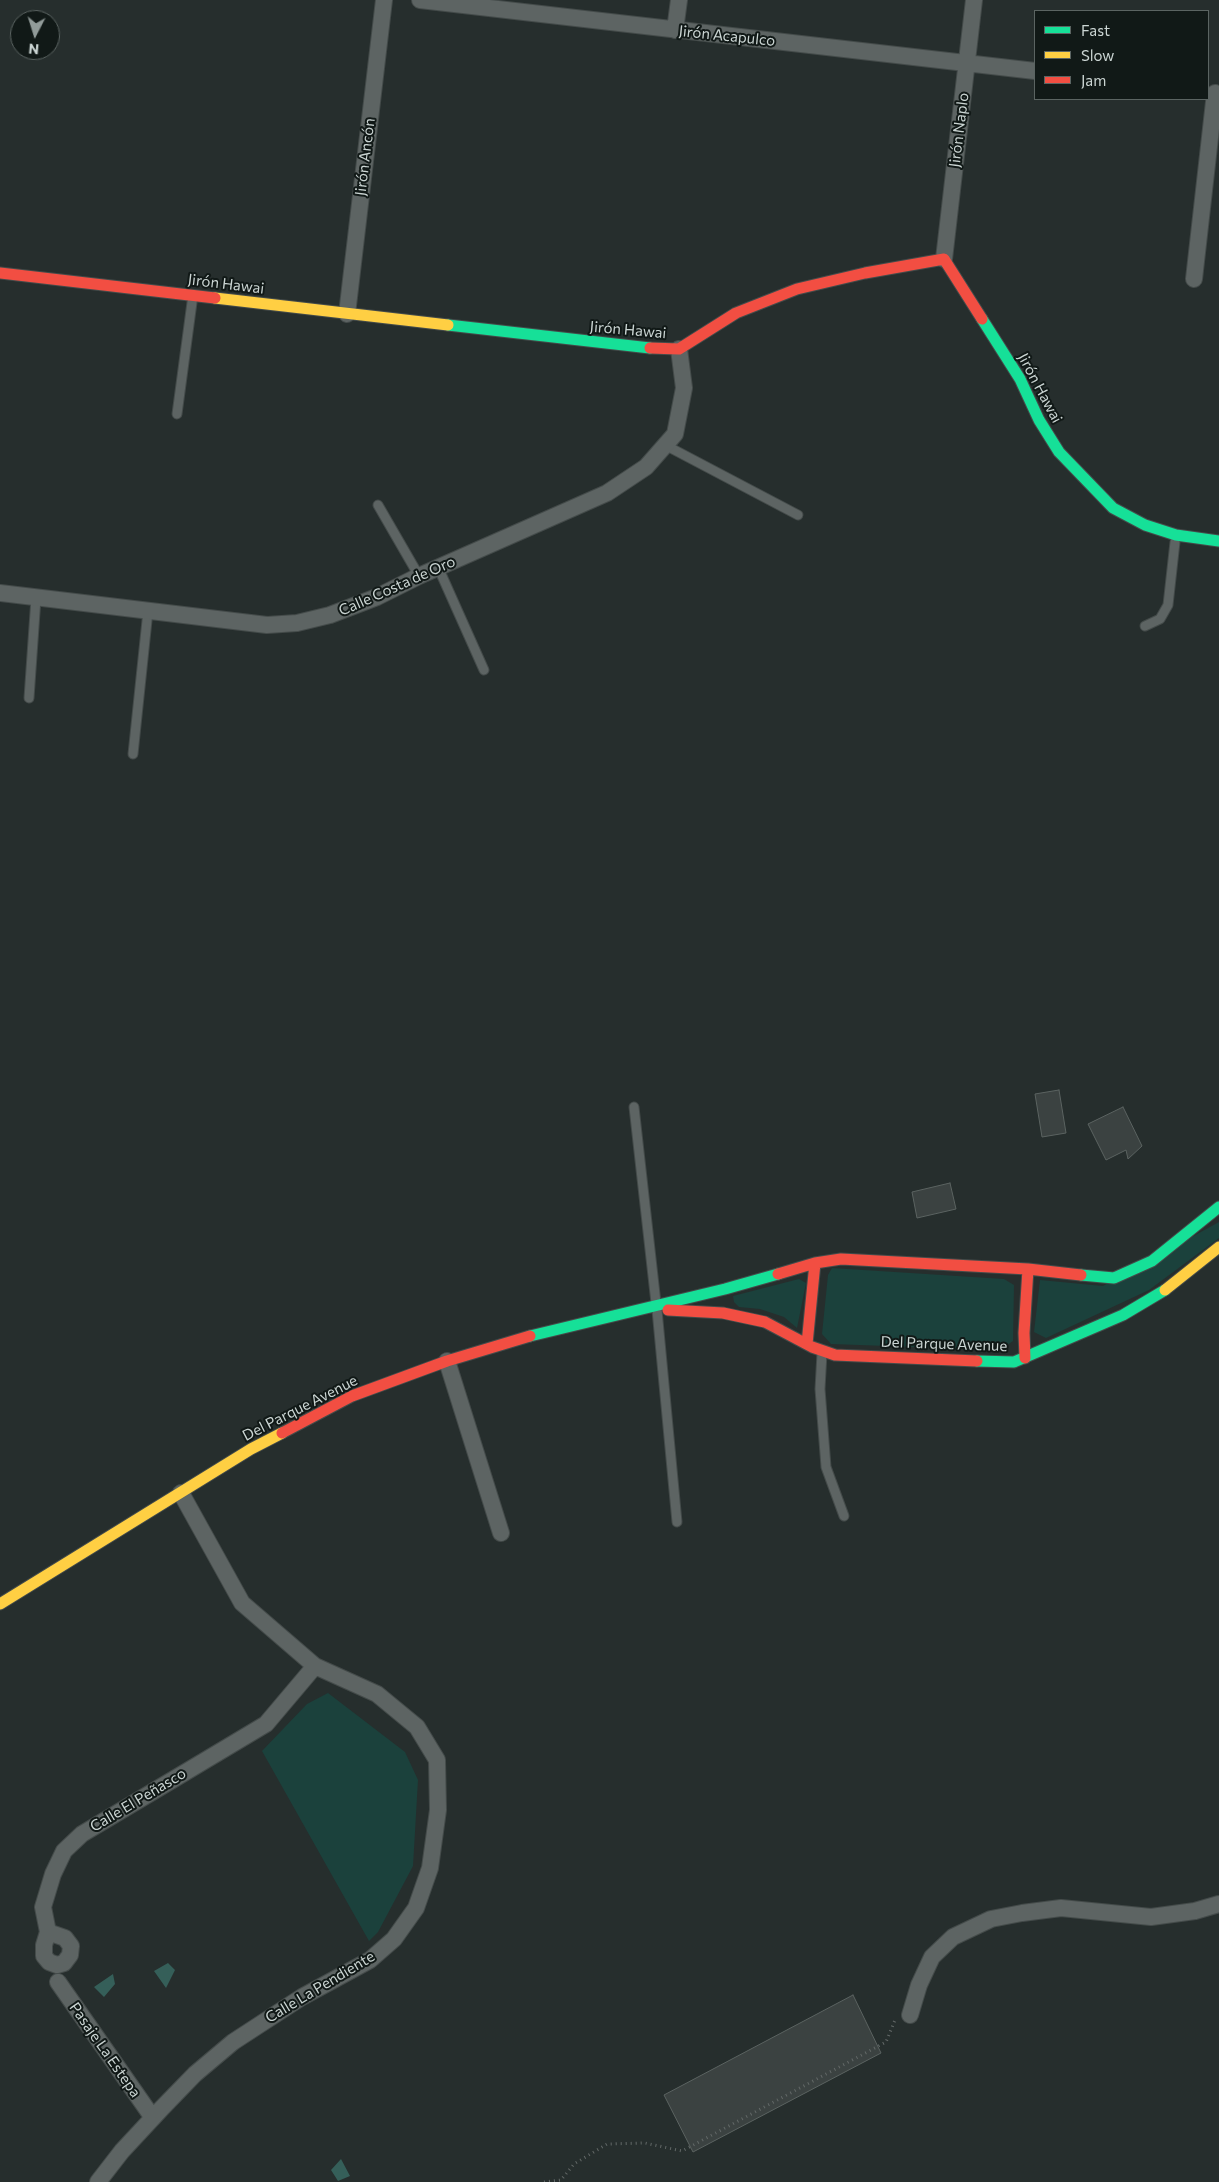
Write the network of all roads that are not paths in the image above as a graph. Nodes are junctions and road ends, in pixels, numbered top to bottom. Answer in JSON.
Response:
{"nodes":[{"id":1,"x":384,"y":0,"type":"edge"},
{"id":2,"x":420,"y":0,"type":"edge"},
{"id":3,"x":679,"y":0,"type":"edge"},
{"id":4,"x":974,"y":0,"type":"edge"},
{"id":5,"x":675,"y":30,"type":"junction"},
{"id":6,"x":967,"y":63,"type":"junction"},
{"id":7,"x":1034,"y":72,"type":"edge"},
{"id":8,"x":1214,"y":93,"type":"edge"},
{"id":9,"x":944,"y":259,"type":"junction"},
{"id":10,"x":0,"y":273,"type":"edge"},
{"id":11,"x":1194,"y":279,"type":"dead end"},
{"id":12,"x":193,"y":296,"type":"junction"},
{"id":13,"x":346,"y":314,"type":"junction"},
{"id":14,"x":679,"y":349,"type":"junction"},
{"id":15,"x":177,"y":414,"type":"dead end"},
{"id":16,"x":665,"y":445,"type":"junction"},
{"id":17,"x":378,"y":505,"type":"dead end"},
{"id":18,"x":798,"y":514,"type":"dead end"},
{"id":19,"x":1175,"y":538,"type":"junction"},
{"id":20,"x":1219,"y":541,"type":"edge"},
{"id":21,"x":438,"y":567,"type":"junction"},
{"id":22,"x":419,"y":576,"type":"junction"},
{"id":23,"x":0,"y":593,"type":"edge"},
{"id":24,"x":36,"y":598,"type":"junction"},
{"id":25,"x":148,"y":611,"type":"junction"},
{"id":26,"x":1145,"y":626,"type":"dead end"},
{"id":27,"x":484,"y":670,"type":"dead end"},
{"id":28,"x":29,"y":698,"type":"dead end"},
{"id":29,"x":133,"y":754,"type":"dead end"},
{"id":30,"x":634,"y":1107,"type":"dead end"},
{"id":31,"x":1219,"y":1207,"type":"edge"},
{"id":32,"x":1219,"y":1247,"type":"edge"},
{"id":33,"x":815,"y":1263,"type":"junction"},
{"id":34,"x":1028,"y":1269,"type":"junction"},
{"id":35,"x":656,"y":1308,"type":"junction"},
{"id":36,"x":807,"y":1344,"type":"junction"},
{"id":37,"x":822,"y":1350,"type":"junction"},
{"id":38,"x":1025,"y":1358,"type":"junction"},
{"id":39,"x":447,"y":1361,"type":"junction"},
{"id":40,"x":181,"y":1493,"type":"junction"},
{"id":41,"x":844,"y":1516,"type":"dead end"},
{"id":42,"x":677,"y":1522,"type":"dead end"},
{"id":43,"x":501,"y":1533,"type":"dead end"},
{"id":44,"x":0,"y":1604,"type":"edge"},
{"id":45,"x":315,"y":1666,"type":"junction"},
{"id":46,"x":1219,"y":1904,"type":"edge"},
{"id":47,"x":64,"y":1963,"type":"dead end"},
{"id":48,"x":58,"y":1982,"type":"dead end"},
{"id":49,"x":910,"y":2015,"type":"road end"},
{"id":50,"x":153,"y":2118,"type":"junction"},
{"id":51,"x":98,"y":2182,"type":"edge"}],
"edges":[{"from":1,"to":13,"type":"street","name":"Jirón Ancón"},
{"from":2,"to":5,"type":"street","name":"Jirón Acapulco"},
{"from":3,"to":5,"type":"street"},
{"from":4,"to":6,"type":"street","name":"Jirón Naplo"},
{"from":5,"to":6,"type":"street","name":"Jirón Acapulco"},
{"from":6,"to":7,"type":"street","name":"Jirón Acapulco"},
{"from":6,"to":9,"type":"street","name":"Jirón Naplo"},
{"from":8,"to":11,"type":"street"},
{"from":9,"to":14,"type":"street","name":"Jirón Hawai"},
{"from":9,"to":19,"type":"street","name":"Jirón Hawai"},
{"from":10,"to":12,"type":"street","name":"Jirón Hawai"},
{"from":12,"to":13,"type":"street","name":"Jirón Hawai"},
{"from":12,"to":15,"type":"lane"},
{"from":13,"to":14,"type":"street","name":"Jirón Hawai"},
{"from":14,"to":16,"type":"street","name":"Calle Costa de Oro"},
{"from":16,"to":18,"type":"lane"},
{"from":16,"to":21,"type":"street","name":"Calle Costa de Oro"},
{"from":17,"to":22,"type":"lane"},
{"from":19,"to":20,"type":"street","name":"Jirón Hawai"},
{"from":19,"to":26,"type":"lane"},
{"from":21,"to":22,"type":"street","name":"Calle Costa de Oro"},
{"from":21,"to":27,"type":"lane"},
{"from":22,"to":25,"type":"street","name":"Calle Costa de Oro"},
{"from":23,"to":24,"type":"street","name":"Calle Costa de Oro"},
{"from":24,"to":25,"type":"street","name":"Calle Costa de Oro"},
{"from":24,"to":28,"type":"lane"},
{"from":25,"to":29,"type":"lane"},
{"from":30,"to":35,"type":"lane"},
{"from":31,"to":34,"type":"street","name":"Del Parque Avenue"},
{"from":32,"to":38,"type":"street","name":"Del Parque Avenue"},
{"from":33,"to":34,"type":"street","name":"Del Parque Avenue"},
{"from":33,"to":35,"type":"street","name":"Del Parque Avenue"},
{"from":33,"to":36,"type":"street"},
{"from":34,"to":38,"type":"street"},
{"from":35,"to":36,"type":"street","name":"Del Parque Avenue"},
{"from":35,"to":39,"type":"street","name":"Del Parque Avenue"},
{"from":35,"to":42,"type":"lane"},
{"from":36,"to":37,"type":"street","name":"Del Parque Avenue"},
{"from":37,"to":38,"type":"street","name":"Del Parque Avenue"},
{"from":37,"to":41,"type":"lane"},
{"from":39,"to":40,"type":"street","name":"Del Parque Avenue"},
{"from":39,"to":43,"type":"street"},
{"from":40,"to":44,"type":"street","name":"Del Parque Avenue"},
{"from":40,"to":45,"type":"street","name":"Calle La Pendiente"},
{"from":45,"to":47,"type":"street","name":"Calle El Peñasco"},
{"from":45,"to":50,"type":"street","name":"Calle La Pendiente"},
{"from":46,"to":49,"type":"street"},
{"from":48,"to":50,"type":"street","name":"Pasaje La Estepa"},
{"from":50,"to":51,"type":"street","name":"Calle La Pendiente"}]}
